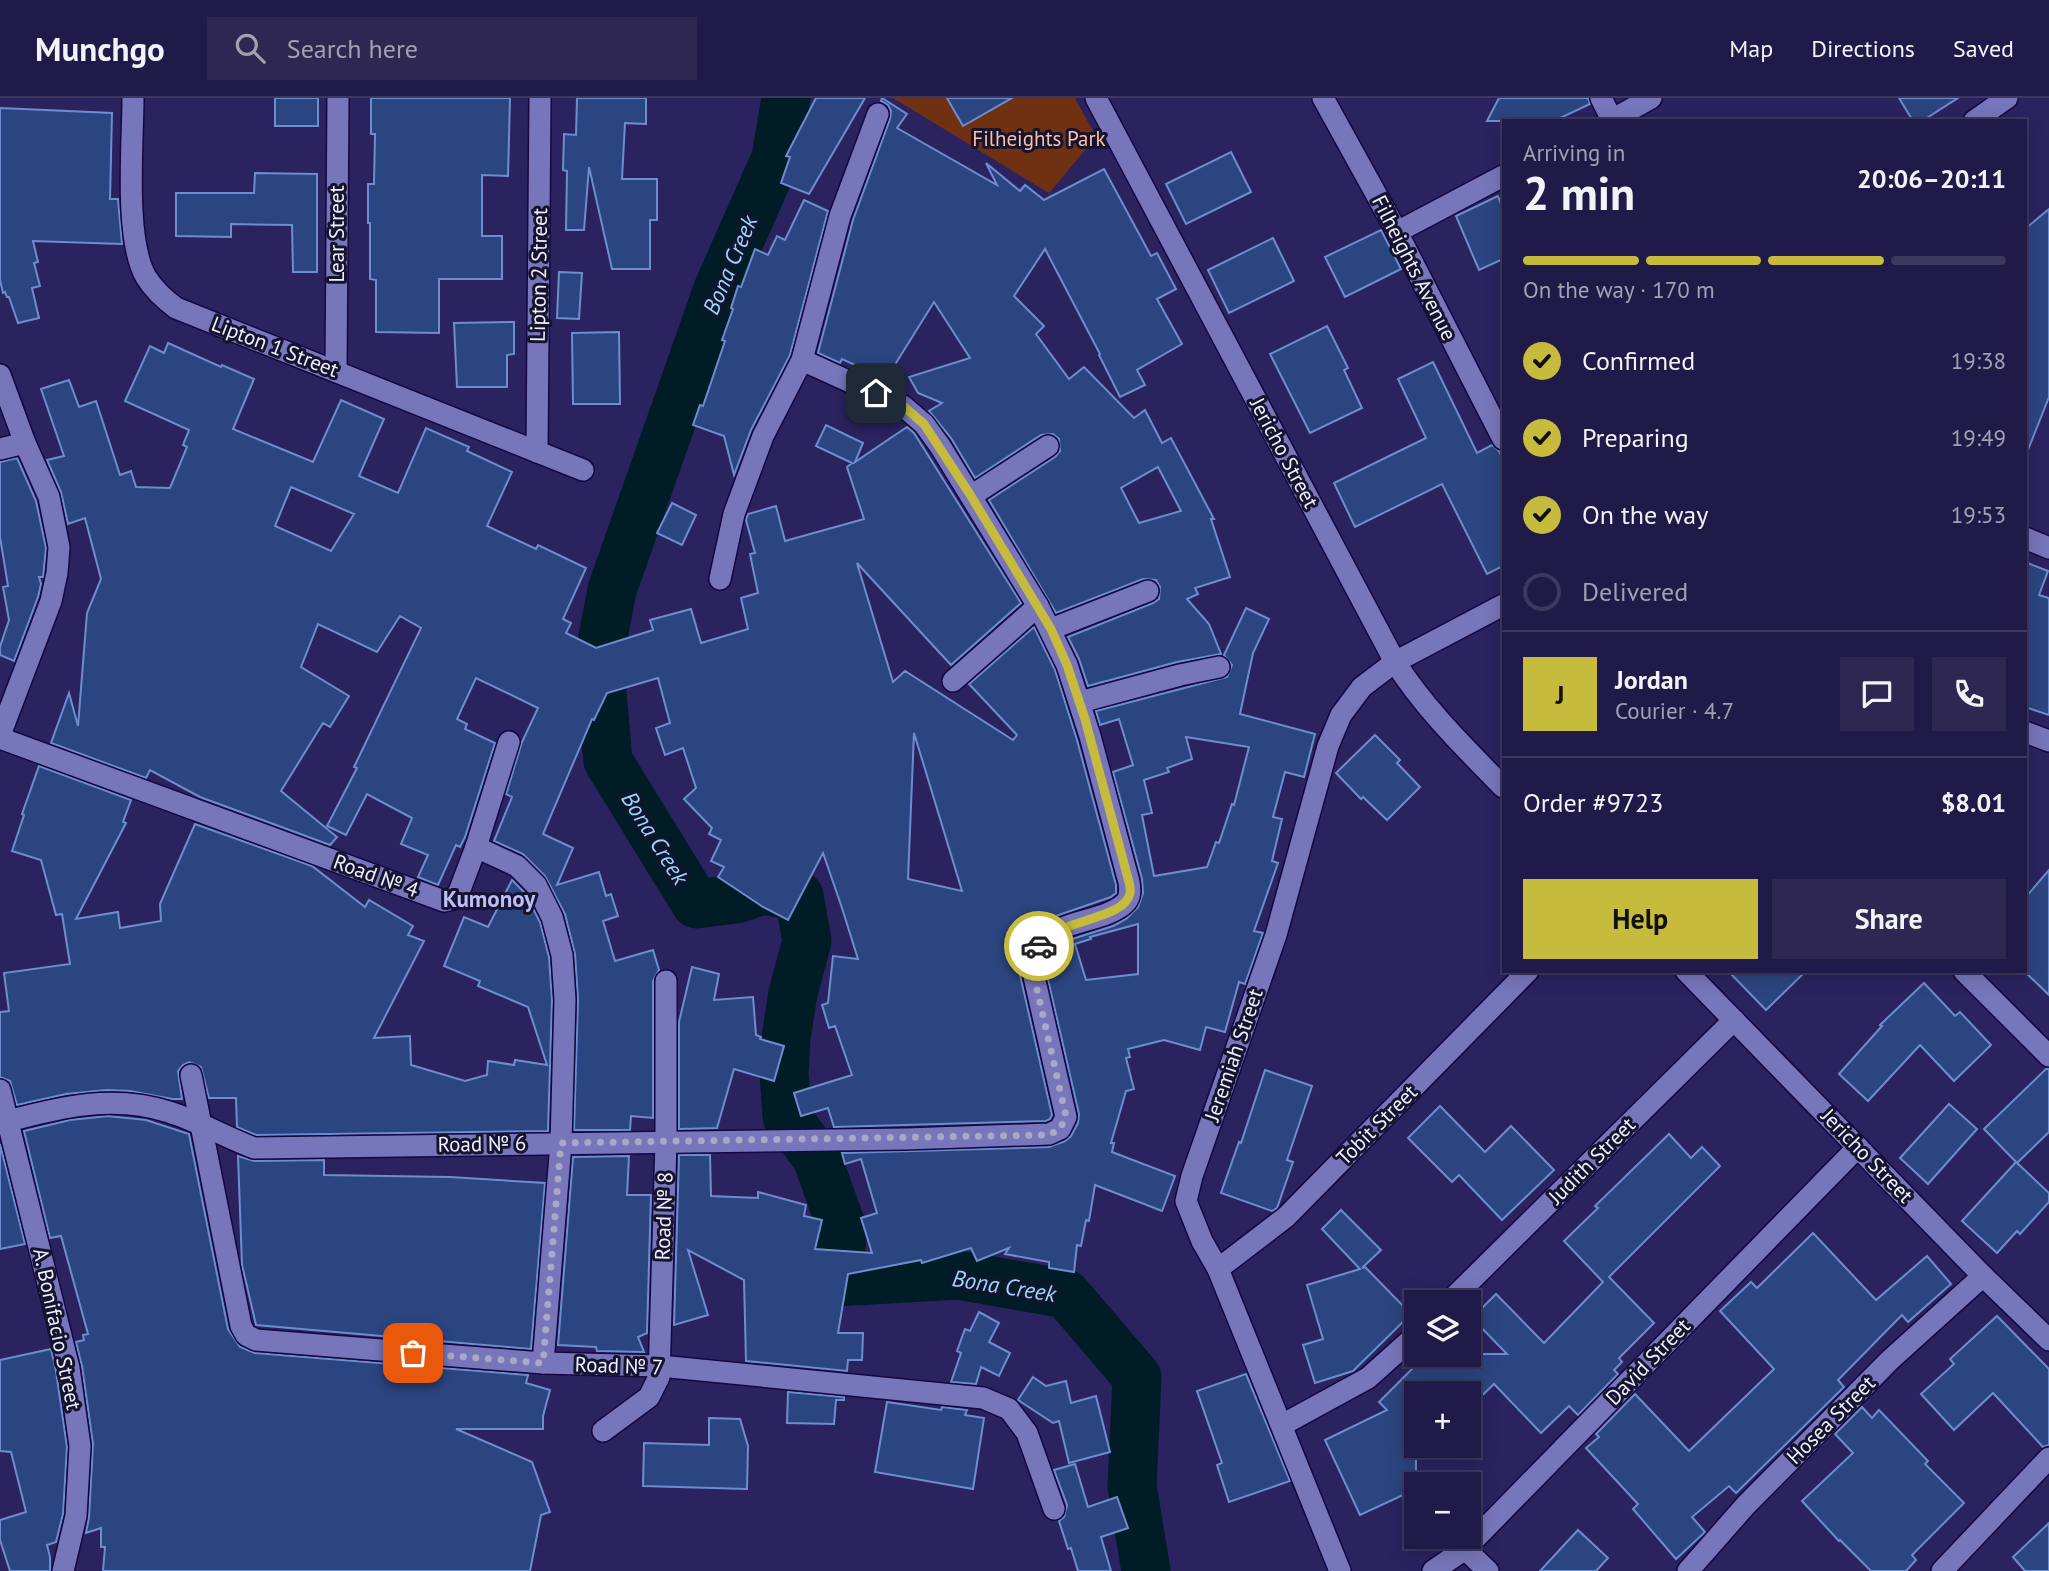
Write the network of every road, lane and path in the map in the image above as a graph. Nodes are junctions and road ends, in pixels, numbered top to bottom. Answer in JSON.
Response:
{"nodes":[{"id":1,"x":134,"y":98,"type":"edge"},
{"id":2,"x":338,"y":98,"type":"edge"},
{"id":3,"x":540,"y":98,"type":"edge"},
{"id":4,"x":1096,"y":98,"type":"edge"},
{"id":5,"x":1323,"y":98,"type":"edge"},
{"id":6,"x":1601,"y":98,"type":"edge"},
{"id":7,"x":1651,"y":98,"type":"edge"},
{"id":8,"x":2007,"y":98,"type":"edge"},
{"id":9,"x":878,"y":114,"type":"dead end"},
{"id":10,"x":1611,"y":119,"type":"edge"},
{"id":11,"x":1613,"y":119,"type":"edge"},
{"id":12,"x":1977,"y":119,"type":"edge"},
{"id":13,"x":1502,"y":177,"type":"edge"},
{"id":14,"x":1397,"y":232,"type":"junction"},
{"id":15,"x":802,"y":360,"type":"junction"},
{"id":16,"x":336,"y":370,"type":"junction"},
{"id":17,"x":0,"y":375,"type":"edge"},
{"id":18,"x":1494,"y":400,"type":"edge"},
{"id":19,"x":1502,"y":435,"type":"edge"},
{"id":20,"x":25,"y":443,"type":"junction"},
{"id":21,"x":1048,"y":446,"type":"dead end"},
{"id":22,"x":0,"y":449,"type":"edge"},
{"id":23,"x":537,"y":452,"type":"junction"},
{"id":24,"x":583,"y":470,"type":"dead end"},
{"id":25,"x":971,"y":496,"type":"junction"},
{"id":26,"x":2027,"y":539,"type":"edge"},
{"id":27,"x":2049,"y":548,"type":"edge"},
{"id":28,"x":720,"y":579,"type":"dead end"},
{"id":29,"x":1147,"y":591,"type":"dead end"},
{"id":30,"x":1038,"y":606,"type":"junction"},
{"id":31,"x":1502,"y":606,"type":"edge"},
{"id":32,"x":1051,"y":629,"type":"junction"},
{"id":33,"x":1395,"y":662,"type":"junction"},
{"id":34,"x":1219,"y":667,"type":"dead end"},
{"id":35,"x":953,"y":681,"type":"dead end"},
{"id":36,"x":1080,"y":702,"type":"junction"},
{"id":37,"x":2027,"y":734,"type":"edge"},
{"id":38,"x":0,"y":736,"type":"edge"},
{"id":39,"x":509,"y":741,"type":"dead end"},
{"id":40,"x":2049,"y":741,"type":"edge"},
{"id":41,"x":1502,"y":786,"type":"edge"},
{"id":42,"x":476,"y":848,"type":"junction"},
{"id":43,"x":1526,"y":973,"type":"edge"},
{"id":44,"x":1688,"y":973,"type":"edge"},
{"id":45,"x":1966,"y":973,"type":"edge"},
{"id":46,"x":666,"y":981,"type":"dead end"},
{"id":47,"x":1734,"y":1020,"type":"junction"},
{"id":48,"x":2049,"y":1056,"type":"edge"},
{"id":49,"x":191,"y":1075,"type":"dead end"},
{"id":50,"x":0,"y":1090,"type":"edge"},
{"id":51,"x":8,"y":1121,"type":"junction"},
{"id":52,"x":203,"y":1125,"type":"junction"},
{"id":53,"x":666,"y":1142,"type":"junction"},
{"id":54,"x":561,"y":1143,"type":"junction"},
{"id":55,"x":1858,"y":1147,"type":"junction"},
{"id":56,"x":1218,"y":1269,"type":"junction"},
{"id":57,"x":1983,"y":1276,"type":"junction"},
{"id":58,"x":1461,"y":1290,"type":"edge"},
{"id":59,"x":2049,"y":1340,"type":"edge"},
{"id":60,"x":1404,"y":1346,"type":"edge"},
{"id":61,"x":543,"y":1363,"type":"junction"},
{"id":62,"x":660,"y":1366,"type":"junction"},
{"id":63,"x":1282,"y":1425,"type":"junction"},
{"id":64,"x":603,"y":1431,"type":"dead end"},
{"id":65,"x":2049,"y":1458,"type":"edge"},
{"id":66,"x":1054,"y":1509,"type":"dead end"},
{"id":67,"x":1481,"y":1533,"type":"edge"},
{"id":68,"x":1465,"y":1549,"type":"joint"},
{"id":69,"x":63,"y":1571,"type":"edge"},
{"id":70,"x":1340,"y":1571,"type":"edge"},
{"id":71,"x":1433,"y":1571,"type":"edge"},
{"id":72,"x":1488,"y":1571,"type":"edge"},
{"id":73,"x":1688,"y":1571,"type":"edge"},
{"id":74,"x":1942,"y":1571,"type":"edge"}],
"edges":[{"from":1,"to":16,"type":"street","name":"Lipton 1 Street"},
{"from":2,"to":16,"type":"street","name":"Lear Street"},
{"from":3,"to":23,"type":"street","name":"Lipton 2 Street"},
{"from":4,"to":33,"type":"street","name":"Jericho Street"},
{"from":5,"to":14,"type":"street","name":"Filheights Avenue"},
{"from":6,"to":10,"type":"street"},
{"from":7,"to":11,"type":"street"},
{"from":8,"to":12,"type":"street"},
{"from":9,"to":15,"type":"street"},
{"from":13,"to":14,"type":"street"},
{"from":14,"to":18,"type":"street","name":"Filheights Avenue"},
{"from":15,"to":25,"type":"street","name":"Road № 6"},
{"from":15,"to":28,"type":"street"},
{"from":16,"to":23,"type":"street","name":"Lipton 1 Street"},
{"from":17,"to":20,"type":"street"},
{"from":18,"to":19,"type":"street","name":"Filheights Avenue"},
{"from":20,"to":22,"type":"street"},
{"from":20,"to":38,"type":"street"},
{"from":21,"to":25,"type":"street"},
{"from":23,"to":24,"type":"street","name":"Lipton 1 Street"},
{"from":25,"to":30,"type":"street","name":"Road № 6"},
{"from":26,"to":27,"type":"street"},
{"from":29,"to":32,"type":"street"},
{"from":30,"to":32,"type":"street","name":"Road № 6"},
{"from":30,"to":35,"type":"street"},
{"from":31,"to":33,"type":"street","name":"Jeremiah Street"},
{"from":32,"to":36,"type":"street","name":"Road № 6"},
{"from":33,"to":41,"type":"street","name":"Jericho Street"},
{"from":33,"to":56,"type":"street","name":"Jeremiah Street"},
{"from":34,"to":36,"type":"street"},
{"from":36,"to":53,"type":"street","name":"Road № 6"},
{"from":37,"to":40,"type":"street"},
{"from":38,"to":42,"type":"street","name":"Road № 4"},
{"from":39,"to":42,"type":"street"},
{"from":42,"to":54,"type":"street"},
{"from":43,"to":56,"type":"street","name":"Tobit Street"},
{"from":44,"to":47,"type":"street","name":"Jericho Street"},
{"from":45,"to":48,"type":"street"},
{"from":46,"to":53,"type":"street","name":"Road № 8"},
{"from":47,"to":55,"type":"street","name":"Jericho Street"},
{"from":47,"to":58,"type":"street","name":"Judith Street"},
{"from":49,"to":52,"type":"street"},
{"from":50,"to":51,"type":"street","name":"A. Bonifacio Street"},
{"from":51,"to":52,"type":"street","name":"Road № 6"},
{"from":51,"to":69,"type":"street","name":"A. Bonifacio Street"},
{"from":52,"to":54,"type":"street","name":"Road № 6"},
{"from":52,"to":61,"type":"street","name":"Road № 7"},
{"from":53,"to":54,"type":"street","name":"Road № 6"},
{"from":53,"to":62,"type":"street","name":"Road № 8"},
{"from":54,"to":61,"type":"street"},
{"from":55,"to":57,"type":"street","name":"Jericho Street"},
{"from":55,"to":67,"type":"street","name":"David Street"},
{"from":56,"to":63,"type":"street","name":"Jeremiah Street"},
{"from":57,"to":59,"type":"street","name":"Jericho Street"},
{"from":57,"to":73,"type":"street","name":"Hosea Street"},
{"from":60,"to":63,"type":"street"},
{"from":61,"to":62,"type":"street","name":"Road № 7"},
{"from":62,"to":64,"type":"street","name":"Road № 8"},
{"from":62,"to":66,"type":"street","name":"Road № 7"},
{"from":63,"to":70,"type":"street","name":"Jeremiah Street"},
{"from":65,"to":74,"type":"street"},
{"from":68,"to":71,"type":"street","name":"David Street"},
{"from":68,"to":72,"type":"street"}]}
